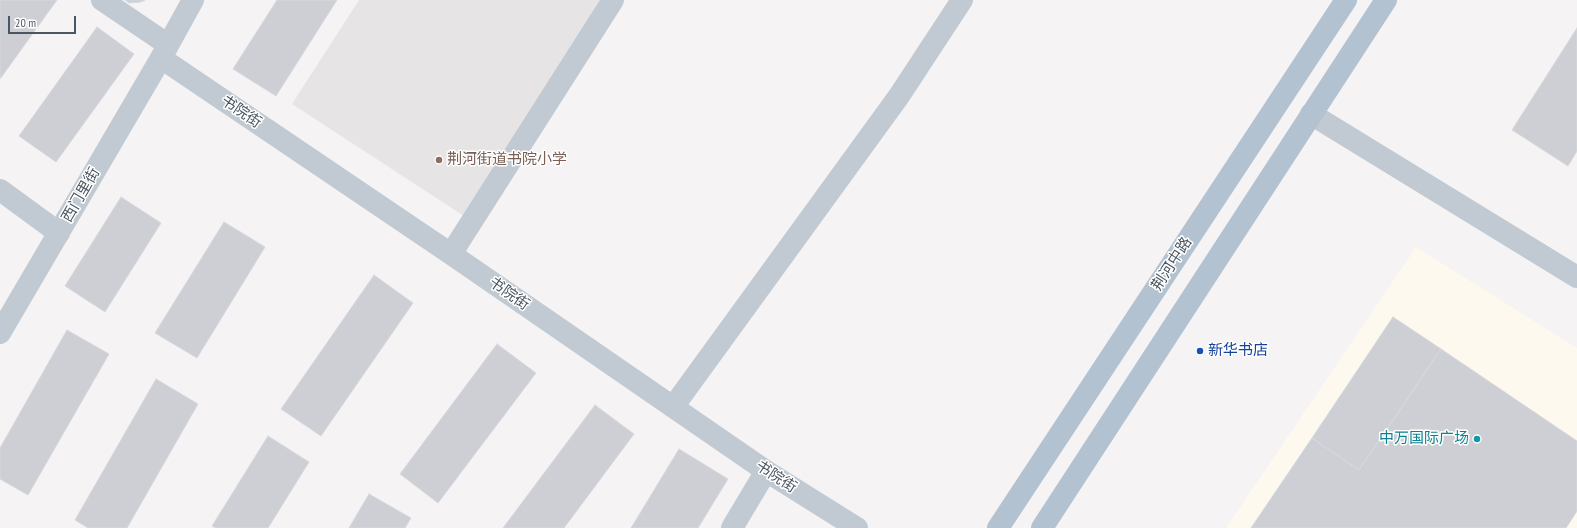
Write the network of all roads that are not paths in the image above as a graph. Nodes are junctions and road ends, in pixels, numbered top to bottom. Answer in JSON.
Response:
{"nodes":[{"id":1,"x":102,"y":0,"type":"edge"},
{"id":2,"x":193,"y":0,"type":"edge"},
{"id":3,"x":613,"y":0,"type":"edge"},
{"id":4,"x":962,"y":0,"type":"edge"},
{"id":5,"x":1346,"y":0,"type":"edge"},
{"id":6,"x":1386,"y":0,"type":"edge"},
{"id":7,"x":164,"y":51,"type":"junction"},
{"id":8,"x":1311,"y":114,"type":"junction"},
{"id":9,"x":0,"y":190,"type":"edge"},
{"id":10,"x":59,"y":233,"type":"junction"},
{"id":11,"x":451,"y":254,"type":"junction"},
{"id":12,"x":1577,"y":277,"type":"edge"},
{"id":13,"x":0,"y":333,"type":"edge"},
{"id":14,"x":673,"y":407,"type":"junction"},
{"id":15,"x":766,"y":471,"type":"junction"},
{"id":16,"x":732,"y":528,"type":"edge"},
{"id":17,"x":857,"y":528,"type":"edge"},
{"id":18,"x":998,"y":528,"type":"edge"},
{"id":19,"x":1042,"y":528,"type":"edge"}],
"edges":[{"from":1,"to":7,"type":"street","name":"书院街"},
{"from":2,"to":7,"type":"street","name":"西门里街"},
{"from":3,"to":11,"type":"street"},
{"from":4,"to":14,"type":"street"},
{"from":5,"to":18,"type":"main road","name":"荆河中路"},
{"from":6,"to":8,"type":"main road"},
{"from":7,"to":10,"type":"street","name":"西门里街"},
{"from":7,"to":11,"type":"street","name":"书院街"},
{"from":8,"to":12,"type":"street"},
{"from":8,"to":19,"type":"main road"},
{"from":9,"to":10,"type":"street"},
{"from":10,"to":13,"type":"street","name":"西门里街"},
{"from":11,"to":14,"type":"street","name":"书院街"},
{"from":14,"to":15,"type":"street","name":"书院街"},
{"from":15,"to":16,"type":"street"},
{"from":15,"to":17,"type":"street","name":"书院街"}]}
